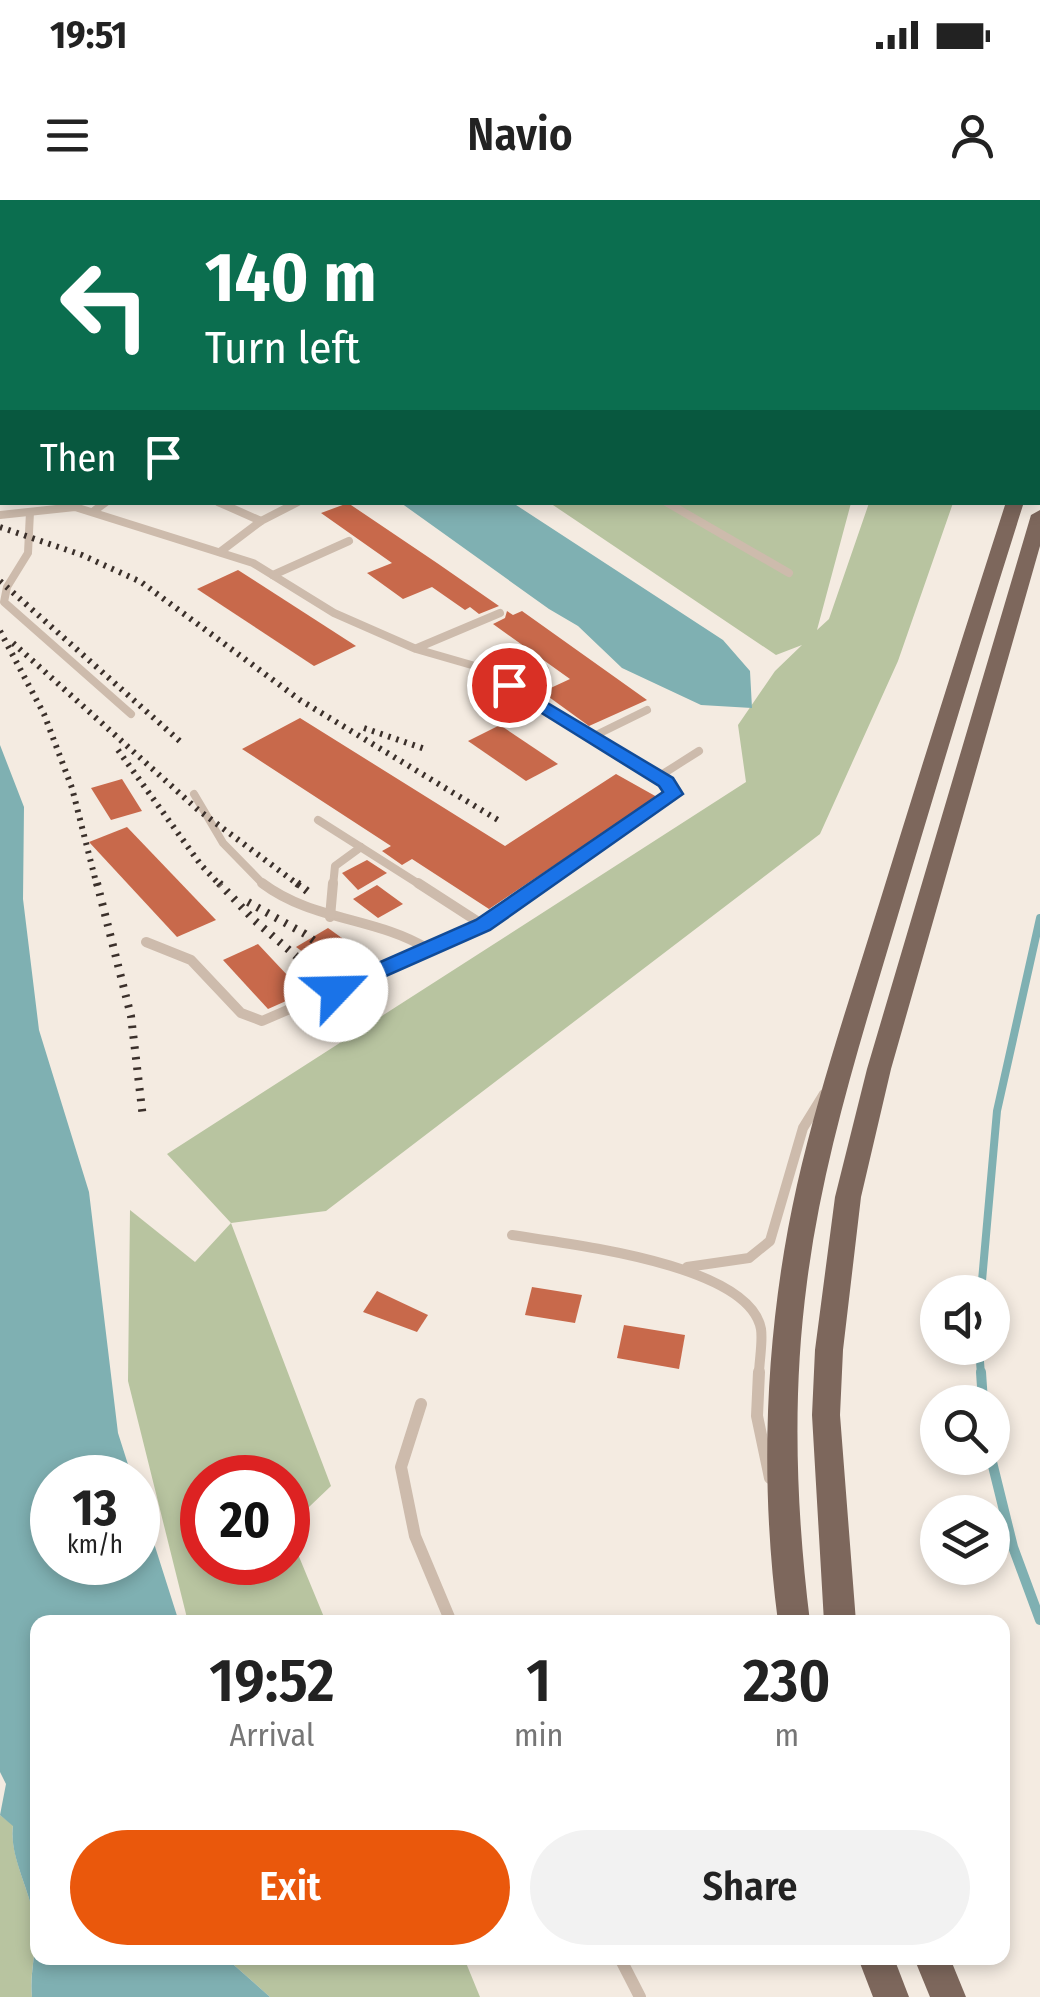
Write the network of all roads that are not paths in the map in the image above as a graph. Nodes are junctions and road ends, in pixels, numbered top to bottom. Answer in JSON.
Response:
{"nodes":[{"id":1,"x":102,"y":505,"type":"edge"},
{"id":2,"x":225,"y":505,"type":"edge"},
{"id":3,"x":292,"y":505,"type":"edge"},
{"id":4,"x":671,"y":505,"type":"edge"},
{"id":5,"x":1014,"y":505,"type":"edge"},
{"id":6,"x":94,"y":511,"type":"junction"},
{"id":7,"x":30,"y":512,"type":"junction"},
{"id":8,"x":0,"y":514,"type":"edge"},
{"id":9,"x":1040,"y":515,"type":"edge"},
{"id":10,"x":262,"y":521,"type":"junction"},
{"id":11,"x":349,"y":541,"type":"dead end"},
{"id":12,"x":220,"y":552,"type":"junction"},
{"id":13,"x":789,"y":573,"type":"dead end"},
{"id":14,"x":273,"y":575,"type":"junction"},
{"id":15,"x":500,"y":613,"type":"dead end"},
{"id":16,"x":416,"y":649,"type":"junction"},
{"id":17,"x":545,"y":669,"type":"dead end"},
{"id":18,"x":509,"y":685,"type":"junction"},
{"id":19,"x":647,"y":710,"type":"dead end"},
{"id":20,"x":131,"y":714,"type":"dead end"},
{"id":21,"x":592,"y":736,"type":"junction"},
{"id":22,"x":699,"y":752,"type":"dead end"},
{"id":23,"x":658,"y":777,"type":"junction"},
{"id":24,"x":194,"y":794,"type":"dead end"},
{"id":25,"x":318,"y":820,"type":"dead end"},
{"id":26,"x":361,"y":847,"type":"junction"},
{"id":27,"x":330,"y":917,"type":"junction"},
{"id":28,"x":483,"y":925,"type":"junction"},
{"id":29,"x":146,"y":942,"type":"dead end"},
{"id":30,"x":428,"y":949,"type":"junction"},
{"id":31,"x":844,"y":1060,"type":"junction"},
{"id":32,"x":512,"y":1235,"type":"dead end"},
{"id":33,"x":681,"y":1267,"type":"junction"},
{"id":34,"x":421,"y":1404,"type":"dead end"},
{"id":35,"x":784,"y":1548,"type":"junction"},
{"id":36,"x":448,"y":1615,"type":"edge"},
{"id":37,"x":793,"y":1615,"type":"edge"},
{"id":38,"x":839,"y":1615,"type":"edge"},
{"id":39,"x":624,"y":1965,"type":"edge"},
{"id":40,"x":879,"y":1965,"type":"edge"},
{"id":41,"x":935,"y":1965,"type":"edge"},
{"id":42,"x":640,"y":1997,"type":"edge"},
{"id":43,"x":891,"y":1997,"type":"edge"},
{"id":44,"x":948,"y":1997,"type":"edge"}],
"edges":[{"from":1,"to":6,"type":"lane"},
{"from":2,"to":10,"type":"lane"},
{"from":3,"to":10,"type":"lane"},
{"from":4,"to":13,"type":"lane"},
{"from":5,"to":31,"type":"main road"},
{"from":6,"to":7,"type":"lane"},
{"from":6,"to":12,"type":"lane"},
{"from":7,"to":8,"type":"lane"},
{"from":7,"to":20,"type":"lane"},
{"from":9,"to":38,"type":"main road"},
{"from":10,"to":12,"type":"lane"},
{"from":11,"to":14,"type":"lane"},
{"from":12,"to":14,"type":"lane"},
{"from":14,"to":16,"type":"lane"},
{"from":15,"to":16,"type":"lane"},
{"from":16,"to":18,"type":"lane"},
{"from":17,"to":18,"type":"lane"},
{"from":18,"to":21,"type":"lane"},
{"from":19,"to":21,"type":"lane"},
{"from":21,"to":23,"type":"lane"},
{"from":22,"to":23,"type":"lane"},
{"from":23,"to":28,"type":"lane"},
{"from":24,"to":27,"type":"lane"},
{"from":25,"to":26,"type":"lane"},
{"from":26,"to":27,"type":"lane"},
{"from":26,"to":28,"type":"lane"},
{"from":27,"to":30,"type":"lane"},
{"from":28,"to":30,"type":"lane"},
{"from":29,"to":30,"type":"lane"},
{"from":31,"to":33,"type":"lane"},
{"from":31,"to":35,"type":"main road"},
{"from":32,"to":33,"type":"lane"},
{"from":33,"to":35,"type":"lane"},
{"from":34,"to":36,"type":"lane"},
{"from":35,"to":37,"type":"main road"},
{"from":39,"to":42,"type":"lane"},
{"from":40,"to":43,"type":"main road"},
{"from":41,"to":44,"type":"main road"}]}
